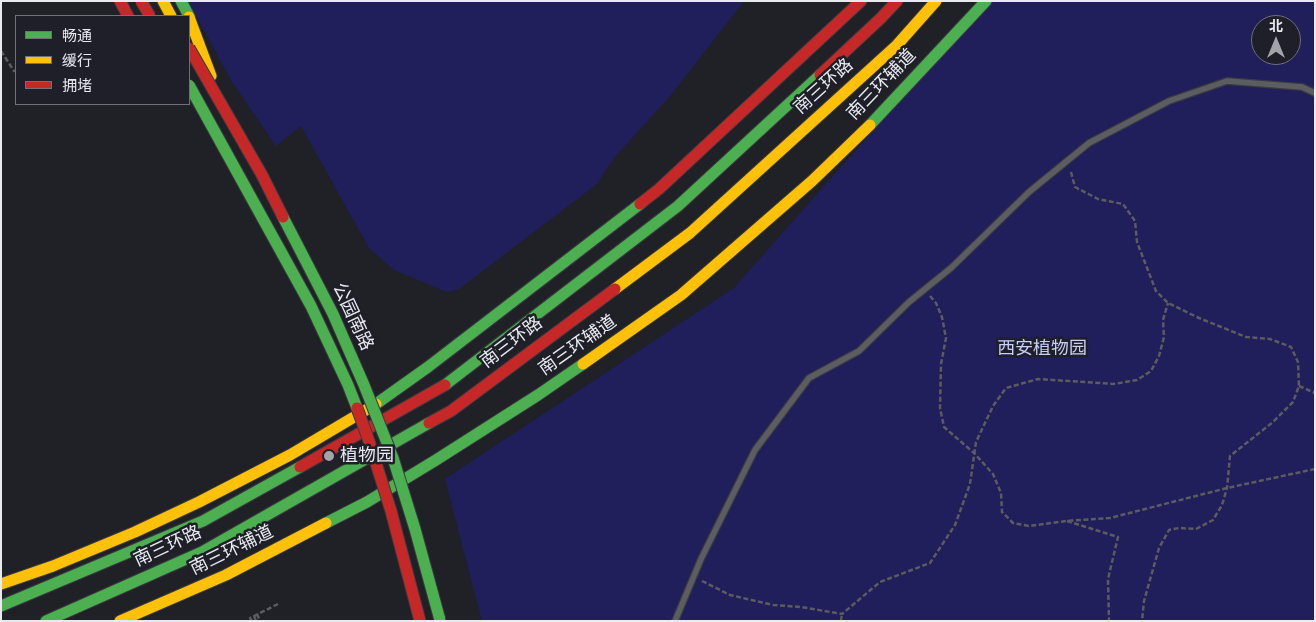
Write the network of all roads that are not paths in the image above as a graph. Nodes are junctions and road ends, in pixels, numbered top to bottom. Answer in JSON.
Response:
{"nodes":[{"id":1,"x":120,"y":1,"type":"edge"},
{"id":2,"x":141,"y":1,"type":"edge"},
{"id":3,"x":163,"y":1,"type":"edge"},
{"id":4,"x":181,"y":1,"type":"edge"},
{"id":5,"x":861,"y":1,"type":"edge"},
{"id":6,"x":897,"y":1,"type":"edge"},
{"id":7,"x":936,"y":1,"type":"edge"},
{"id":8,"x":986,"y":1,"type":"edge"},
{"id":9,"x":127,"y":15,"type":"edge"},
{"id":10,"x":149,"y":15,"type":"edge"},
{"id":11,"x":170,"y":15,"type":"edge"},
{"id":12,"x":188,"y":15,"type":"edge"},
{"id":13,"x":190,"y":19,"type":"edge"},
{"id":14,"x":190,"y":50,"type":"edge"},
{"id":15,"x":190,"y":88,"type":"edge"},
{"id":16,"x":1315,"y":93,"type":"edge"},
{"id":17,"x":190,"y":100,"type":"edge"},
{"id":18,"x":377,"y":404,"type":"junction"},
{"id":19,"x":362,"y":413,"type":"junction"},
{"id":20,"x":1,"y":584,"type":"edge"},
{"id":21,"x":1,"y":606,"type":"edge"},
{"id":22,"x":440,"y":620,"type":"edge"},
{"id":23,"x":46,"y":621,"type":"edge"},
{"id":24,"x":120,"y":621,"type":"edge"},
{"id":25,"x":420,"y":621,"type":"edge"},
{"id":26,"x":675,"y":621,"type":"edge"}],
"edges":[{"from":1,"to":9,"type":"main road"},
{"from":2,"to":10,"type":"main road","bridge":true},
{"from":3,"to":11,"type":"main road"},
{"from":4,"to":12,"type":"main road"},
{"from":5,"to":18,"type":"main road"},
{"from":6,"to":21,"type":"main road","name":"南三环路"},
{"from":7,"to":23,"type":"main road","name":"南三环路"},
{"from":8,"to":24,"type":"main road","name":"南三环辅道"},
{"from":13,"to":18,"type":"main road"},
{"from":14,"to":22,"type":"main road","name":"公园南路","bridge":true},
{"from":15,"to":25,"type":"main road","name":"公园南路","bridge":true},
{"from":16,"to":26,"type":"lane"},
{"from":17,"to":19,"type":"main road"},
{"from":18,"to":19,"type":"main road"},
{"from":19,"to":20,"type":"main road"}]}
